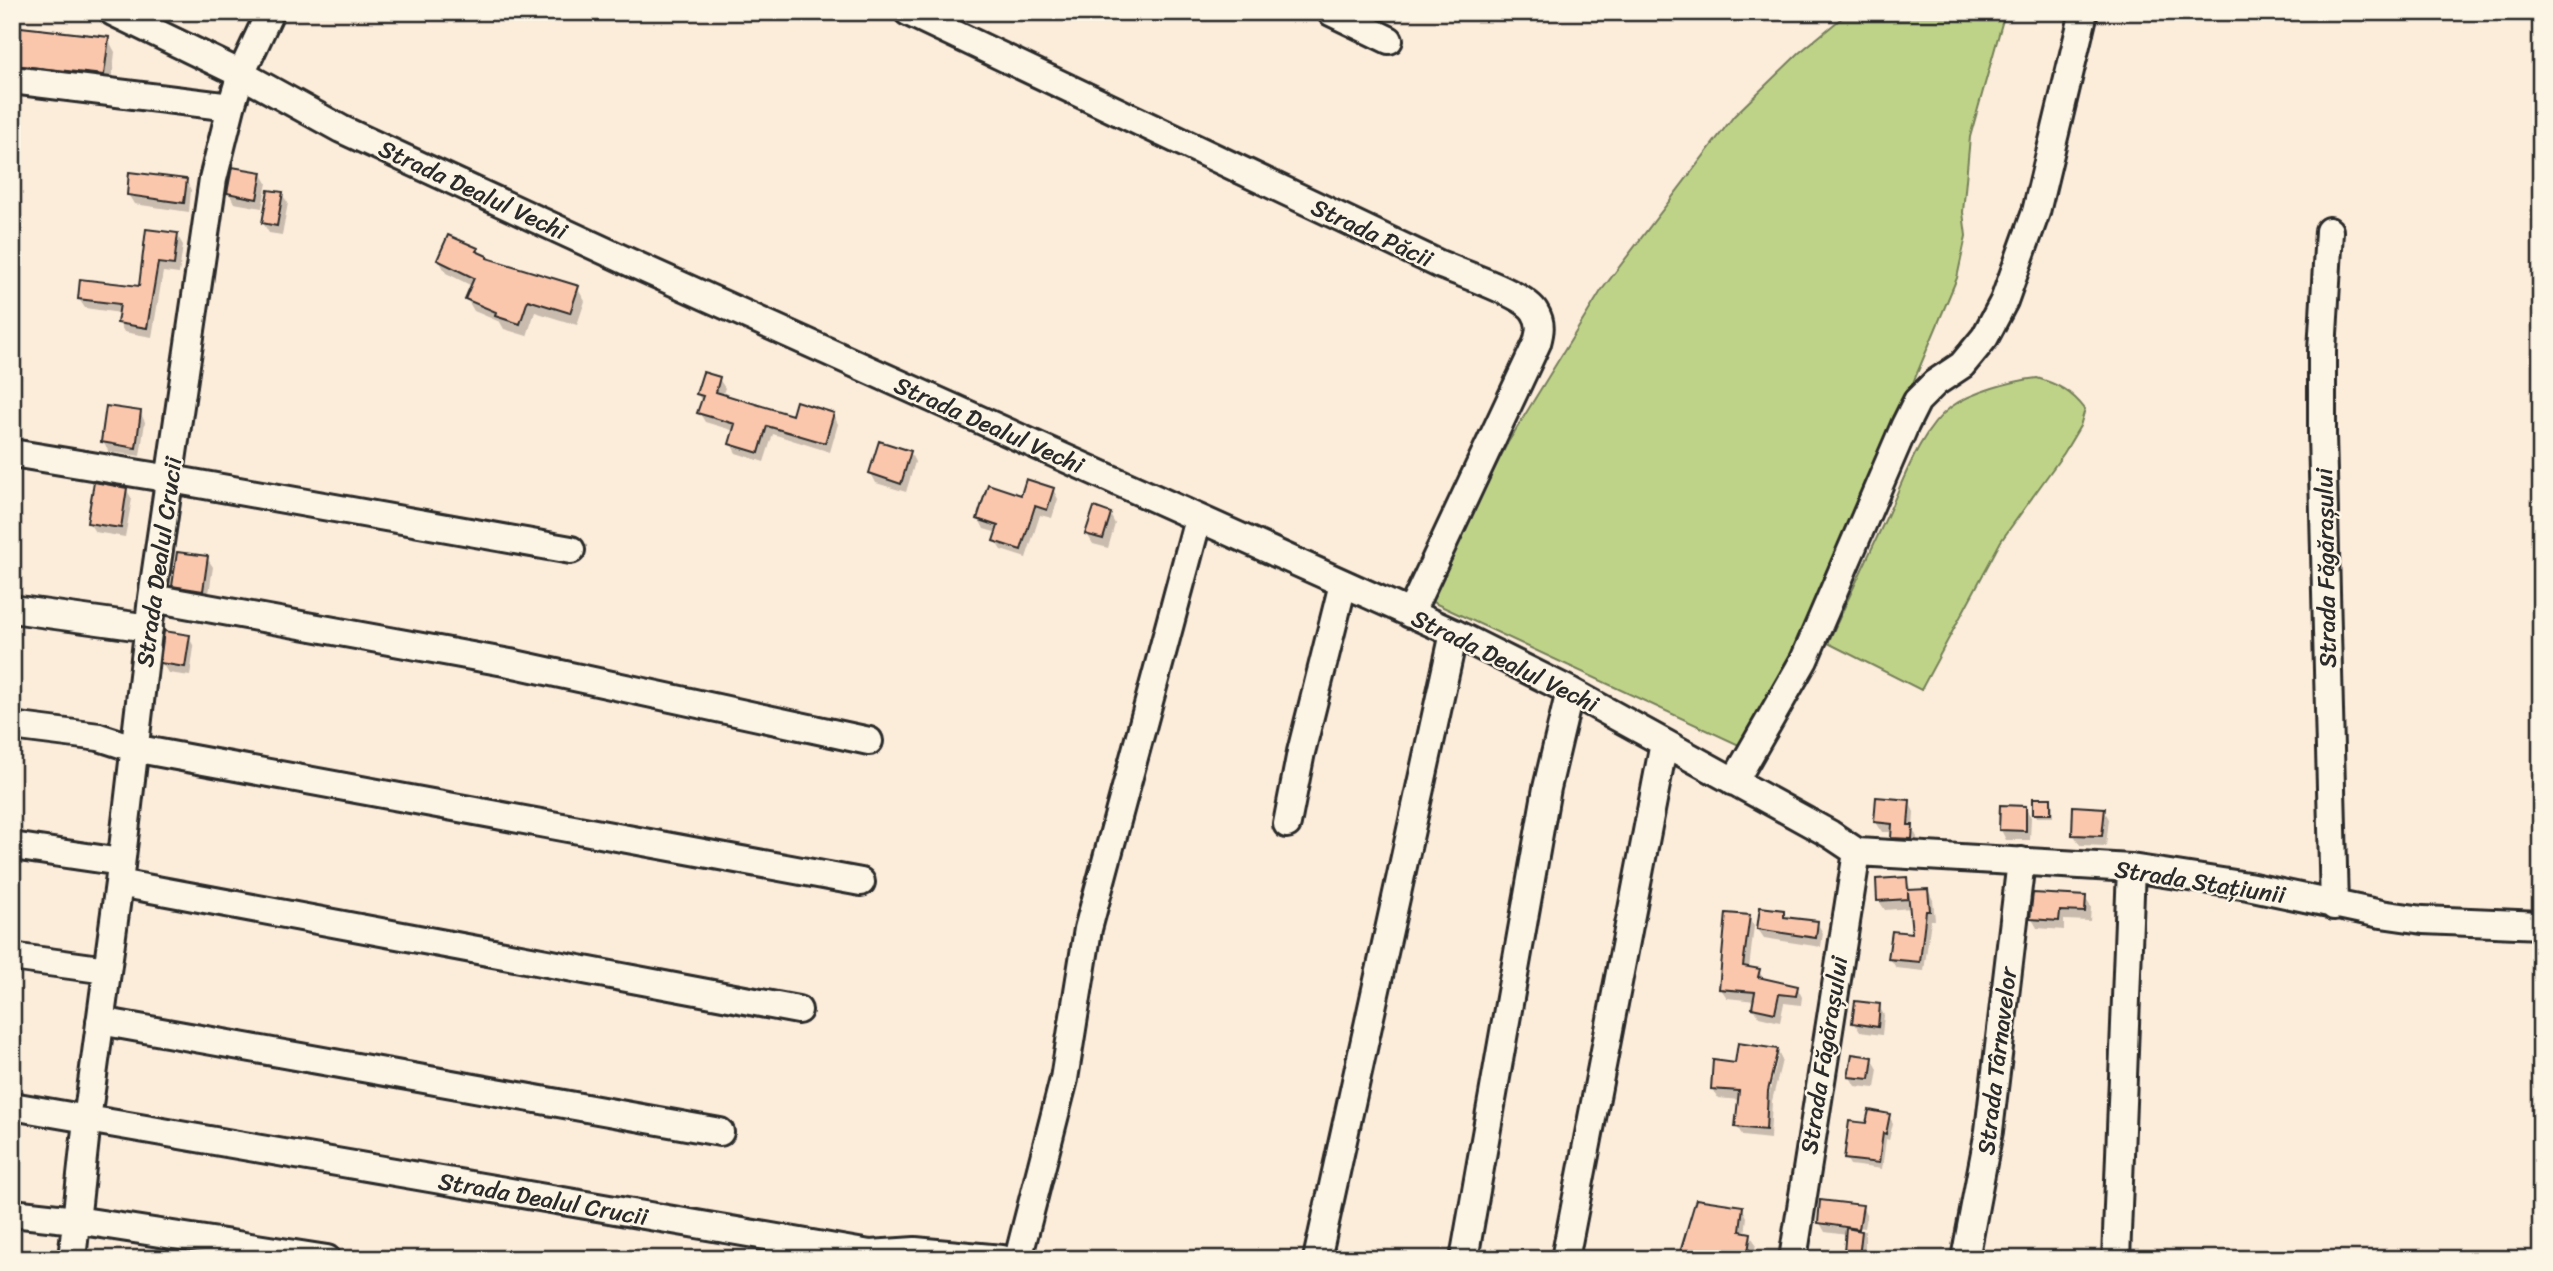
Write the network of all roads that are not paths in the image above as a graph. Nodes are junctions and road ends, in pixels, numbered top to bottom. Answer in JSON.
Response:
{"nodes":[{"id":1,"x":113,"y":12,"type":"edge"},
{"id":2,"x":270,"y":12,"type":"edge"},
{"id":3,"x":908,"y":12,"type":"edge"},
{"id":4,"x":1331,"y":12,"type":"edge"},
{"id":5,"x":2084,"y":12,"type":"edge"},
{"id":6,"x":1389,"y":40,"type":"dead end"},
{"id":7,"x":241,"y":74,"type":"junction"},
{"id":8,"x":12,"y":80,"type":"edge"},
{"id":9,"x":231,"y":107,"type":"junction"},
{"id":10,"x":2329,"y":231,"type":"dead end"},
{"id":11,"x":12,"y":453,"type":"edge"},
{"id":12,"x":171,"y":479,"type":"junction"},
{"id":13,"x":1198,"y":519,"type":"junction"},
{"id":14,"x":570,"y":550,"type":"dead end"},
{"id":15,"x":1343,"y":584,"type":"junction"},
{"id":16,"x":152,"y":598,"type":"junction"},
{"id":17,"x":12,"y":609,"type":"edge"},
{"id":18,"x":1410,"y":614,"type":"junction"},
{"id":19,"x":149,"y":628,"type":"junction"},
{"id":20,"x":1454,"y":633,"type":"junction"},
{"id":21,"x":1570,"y":691,"type":"junction"},
{"id":22,"x":12,"y":726,"type":"edge"},
{"id":23,"x":869,"y":741,"type":"dead end"},
{"id":24,"x":1664,"y":743,"type":"junction"},
{"id":25,"x":133,"y":748,"type":"junction"},
{"id":26,"x":1734,"y":782,"type":"junction"},
{"id":27,"x":1287,"y":824,"type":"dead end"},
{"id":28,"x":12,"y":846,"type":"edge"},
{"id":29,"x":1857,"y":852,"type":"junction"},
{"id":30,"x":2021,"y":861,"type":"junction"},
{"id":31,"x":2131,"y":868,"type":"junction"},
{"id":32,"x":120,"y":872,"type":"junction"},
{"id":33,"x":861,"y":882,"type":"dead end"},
{"id":34,"x":2334,"y":906,"type":"junction"},
{"id":35,"x":2541,"y":925,"type":"edge"},
{"id":36,"x":12,"y":957,"type":"edge"},
{"id":37,"x":107,"y":970,"type":"junction"},
{"id":38,"x":798,"y":1010,"type":"dead end"},
{"id":39,"x":100,"y":1021,"type":"junction"},
{"id":40,"x":12,"y":1106,"type":"edge"},
{"id":41,"x":86,"y":1120,"type":"junction"},
{"id":42,"x":720,"y":1132,"type":"dead end"},
{"id":43,"x":12,"y":1213,"type":"edge"},
{"id":44,"x":76,"y":1220,"type":"junction"},
{"id":45,"x":72,"y":1259,"type":"edge"},
{"id":46,"x":327,"y":1259,"type":"edge"},
{"id":47,"x":1002,"y":1259,"type":"edge"},
{"id":48,"x":1018,"y":1259,"type":"edge"},
{"id":49,"x":1317,"y":1259,"type":"edge"},
{"id":50,"x":1464,"y":1259,"type":"edge"},
{"id":51,"x":1565,"y":1259,"type":"edge"},
{"id":52,"x":1793,"y":1259,"type":"edge"},
{"id":53,"x":1965,"y":1259,"type":"edge"},
{"id":54,"x":2116,"y":1259,"type":"edge"}],
"edges":[{"from":1,"to":7,"type":"street","name":"Strada Dealul Vechi"},
{"from":2,"to":7,"type":"street","name":"Strada Dealul Crucii"},
{"from":3,"to":18,"type":"street","name":"Strada Păcii"},
{"from":4,"to":6,"type":"street"},
{"from":5,"to":26,"type":"street"},
{"from":7,"to":9,"type":"street","name":"Strada Dealul Crucii"},
{"from":7,"to":13,"type":"street","name":"Strada Dealul Vechi"},
{"from":8,"to":9,"type":"street"},
{"from":9,"to":12,"type":"street","name":"Strada Dealul Crucii"},
{"from":10,"to":34,"type":"street","name":"Strada Făgărașului"},
{"from":11,"to":12,"type":"street"},
{"from":12,"to":14,"type":"street"},
{"from":12,"to":16,"type":"street","name":"Strada Dealul Crucii"},
{"from":13,"to":15,"type":"street","name":"Strada Dealul Vechi"},
{"from":13,"to":48,"type":"street"},
{"from":15,"to":18,"type":"street","name":"Strada Dealul Vechi"},
{"from":15,"to":27,"type":"street"},
{"from":16,"to":19,"type":"street","name":"Strada Dealul Crucii"},
{"from":16,"to":23,"type":"street"},
{"from":17,"to":19,"type":"street"},
{"from":18,"to":20,"type":"street","name":"Strada Dealul Vechi"},
{"from":19,"to":25,"type":"street","name":"Strada Dealul Crucii"},
{"from":20,"to":21,"type":"street","name":"Strada Dealul Vechi"},
{"from":20,"to":49,"type":"street"},
{"from":21,"to":24,"type":"street","name":"Strada Dealul Vechi"},
{"from":21,"to":50,"type":"street"},
{"from":22,"to":25,"type":"street"},
{"from":24,"to":26,"type":"street","name":"Strada Dealul Vechi"},
{"from":24,"to":51,"type":"street"},
{"from":25,"to":32,"type":"street","name":"Strada Dealul Crucii"},
{"from":25,"to":33,"type":"street"},
{"from":26,"to":29,"type":"street","name":"Strada Dealul Vechi"},
{"from":28,"to":32,"type":"street"},
{"from":29,"to":30,"type":"street","name":"Strada Stațiunii"},
{"from":29,"to":52,"type":"street","name":"Strada Făgărașului"},
{"from":30,"to":31,"type":"street","name":"Strada Stațiunii"},
{"from":30,"to":53,"type":"street","name":"Strada Târnavelor"},
{"from":31,"to":34,"type":"street","name":"Strada Stațiunii"},
{"from":31,"to":54,"type":"street"},
{"from":32,"to":37,"type":"street","name":"Strada Dealul Crucii"},
{"from":32,"to":38,"type":"street"},
{"from":34,"to":35,"type":"street","name":"Strada Stațiunii"},
{"from":36,"to":37,"type":"street"},
{"from":37,"to":39,"type":"street","name":"Strada Dealul Crucii"},
{"from":39,"to":41,"type":"street","name":"Strada Dealul Crucii"},
{"from":39,"to":42,"type":"street"},
{"from":40,"to":41,"type":"street","name":"Strada Dealul Crucii"},
{"from":41,"to":44,"type":"street","name":"Strada Dealul Crucii"},
{"from":41,"to":47,"type":"street","name":"Strada Dealul Crucii"},
{"from":43,"to":44,"type":"street"},
{"from":44,"to":45,"type":"street","name":"Strada Dealul Crucii"},
{"from":44,"to":46,"type":"street"}]}
